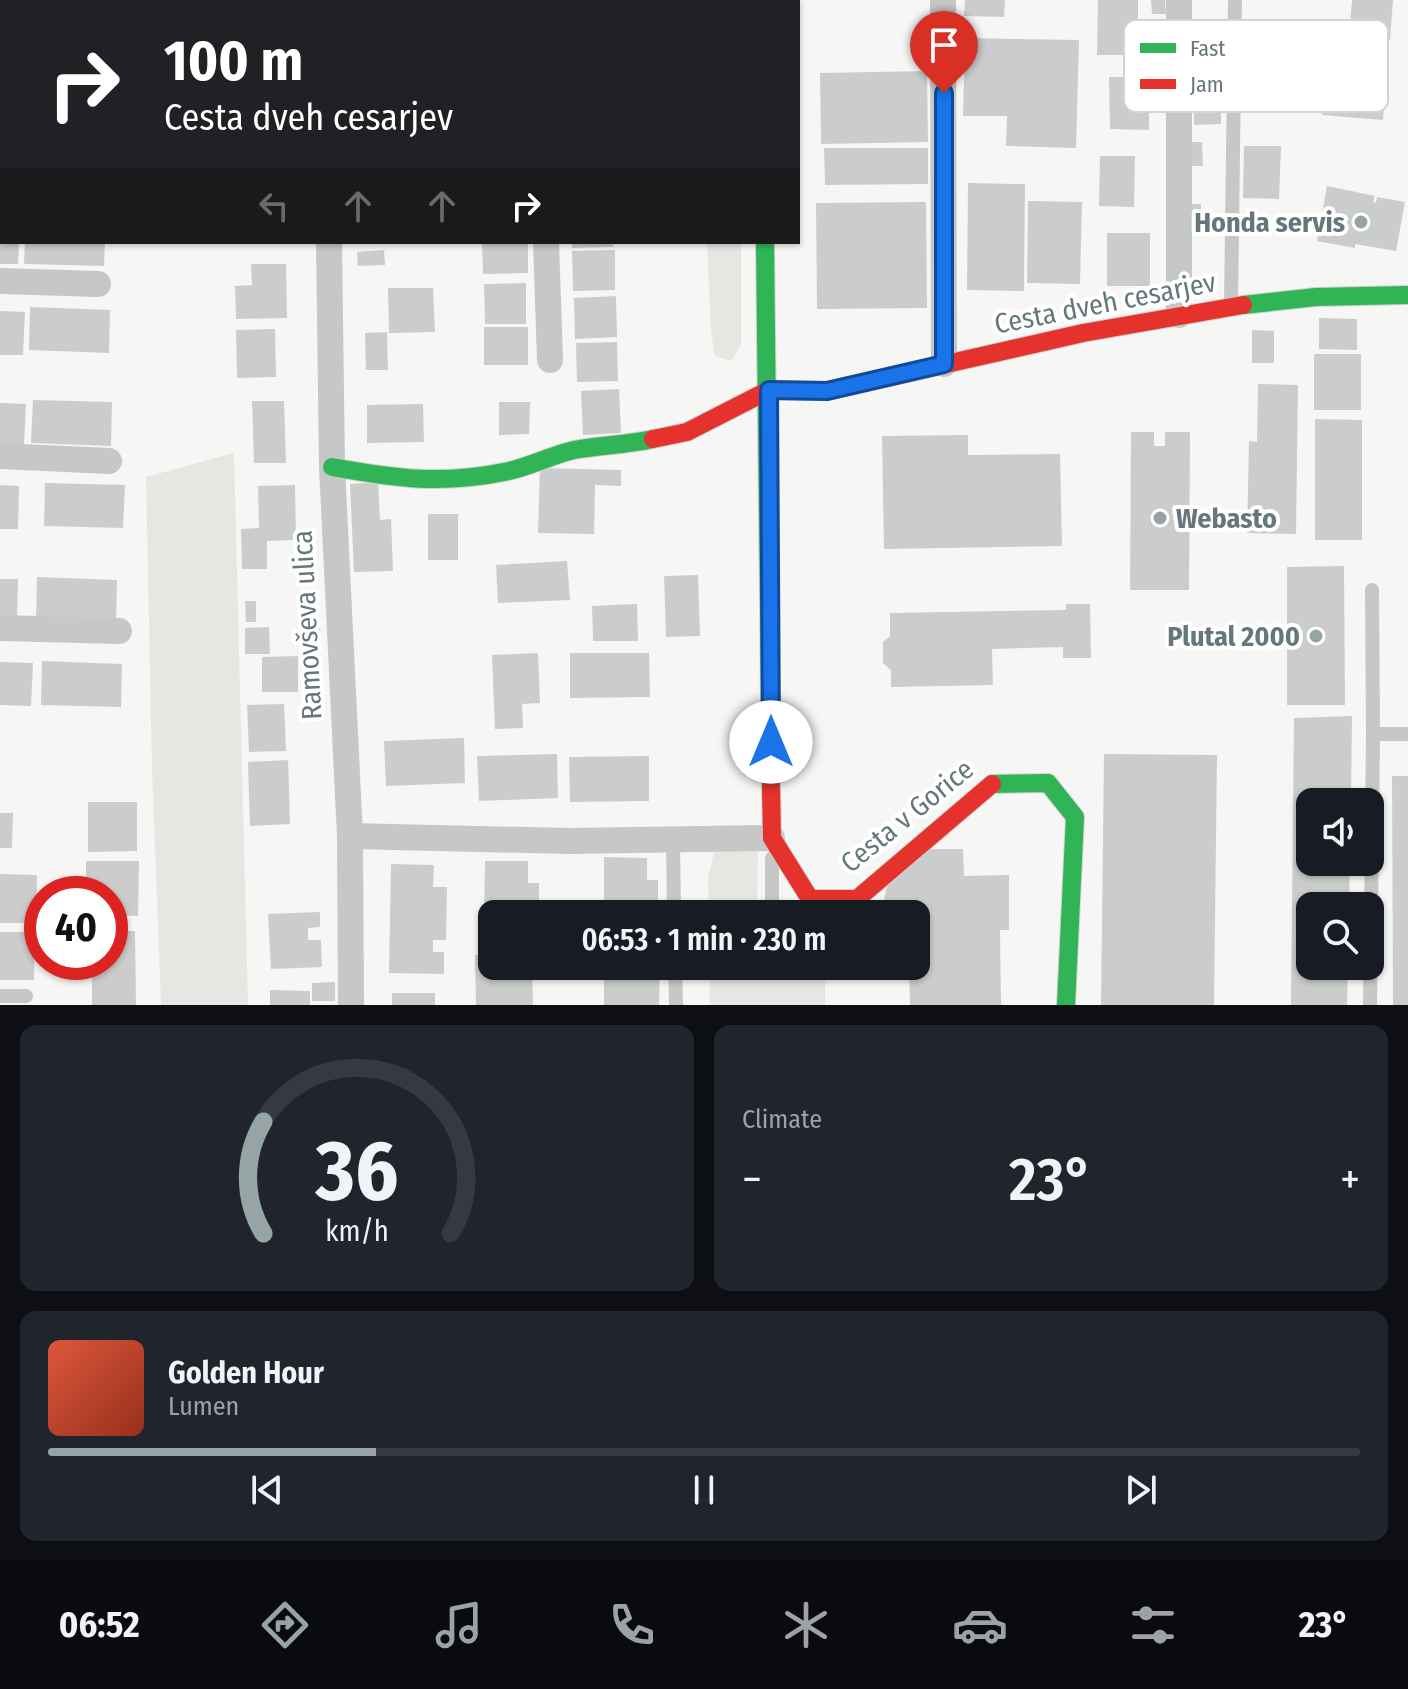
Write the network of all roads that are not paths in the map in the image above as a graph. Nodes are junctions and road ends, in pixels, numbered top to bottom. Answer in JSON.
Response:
{"nodes":[{"id":1,"x":0,"y":0,"type":"edge"},
{"id":2,"x":11,"y":0,"type":"edge"},
{"id":3,"x":943,"y":0,"type":"edge"},
{"id":4,"x":1235,"y":0,"type":"edge"},
{"id":5,"x":1235,"y":20,"type":"edge"},
{"id":6,"x":1179,"y":112,"type":"edge"},
{"id":7,"x":1234,"y":112,"type":"edge"},
{"id":8,"x":329,"y":244,"type":"edge"},
{"id":9,"x":546,"y":244,"type":"edge"},
{"id":10,"x":765,"y":244,"type":"edge"},
{"id":11,"x":0,"y":281,"type":"edge"},
{"id":12,"x":98,"y":284,"type":"dead end"},
{"id":13,"x":1408,"y":295,"type":"edge"},
{"id":14,"x":1231,"y":306,"type":"junction"},
{"id":15,"x":1179,"y":315,"type":"junction"},
{"id":16,"x":550,"y":360,"type":"dead end"},
{"id":17,"x":944,"y":364,"type":"junction"},
{"id":18,"x":769,"y":390,"type":"junction"},
{"id":19,"x":0,"y":456,"type":"edge"},
{"id":20,"x":109,"y":461,"type":"dead end"},
{"id":21,"x":332,"y":467,"type":"junction"},
{"id":22,"x":1372,"y":590,"type":"dead end"},
{"id":23,"x":0,"y":628,"type":"edge"},
{"id":24,"x":119,"y":631,"type":"dead end"},
{"id":25,"x":1373,"y":734,"type":"junction"},
{"id":26,"x":1408,"y":734,"type":"edge"},
{"id":27,"x":350,"y":836,"type":"junction"},
{"id":28,"x":772,"y":838,"type":"junction"},
{"id":29,"x":673,"y":839,"type":"junction"},
{"id":30,"x":674,"y":900,"type":"edge"},
{"id":31,"x":772,"y":900,"type":"edge"},
{"id":32,"x":675,"y":980,"type":"edge"},
{"id":33,"x":0,"y":996,"type":"edge"},
{"id":34,"x":26,"y":996,"type":"dead end"},
{"id":35,"x":351,"y":1005,"type":"edge"},
{"id":36,"x":676,"y":1005,"type":"edge"},
{"id":37,"x":1066,"y":1005,"type":"edge"},
{"id":38,"x":1370,"y":1005,"type":"edge"}],
"edges":[{"from":1,"to":2,"type":"street"},
{"from":3,"to":17,"type":"street"},
{"from":4,"to":5,"type":"lane"},
{"from":6,"to":15,"type":"street"},
{"from":7,"to":14,"type":"lane"},
{"from":8,"to":21,"type":"street","name":"Ramovševa ulica"},
{"from":9,"to":16,"type":"street"},
{"from":10,"to":18,"type":"street"},
{"from":11,"to":12,"type":"street"},
{"from":13,"to":14,"type":"street","name":"Cesta dveh cesarjev"},
{"from":14,"to":15,"type":"street","name":"Cesta dveh cesarjev"},
{"from":15,"to":17,"type":"street","name":"Cesta dveh cesarjev"},
{"from":17,"to":18,"type":"street","name":"Cesta dveh cesarjev"},
{"from":18,"to":21,"type":"street"},
{"from":18,"to":28,"type":"street"},
{"from":19,"to":20,"type":"street"},
{"from":21,"to":27,"type":"street","name":"Ramovševa ulica"},
{"from":22,"to":25,"type":"lane"},
{"from":23,"to":24,"type":"street"},
{"from":25,"to":26,"type":"lane"},
{"from":25,"to":38,"type":"lane"},
{"from":27,"to":29,"type":"street"},
{"from":27,"to":35,"type":"street","name":"Ramovševa ulica"},
{"from":28,"to":29,"type":"street"},
{"from":28,"to":31,"type":"lane"},
{"from":28,"to":37,"type":"street","name":"Cesta v Gorice"},
{"from":29,"to":30,"type":"lane"},
{"from":32,"to":36,"type":"lane"},
{"from":33,"to":34,"type":"lane"}]}
